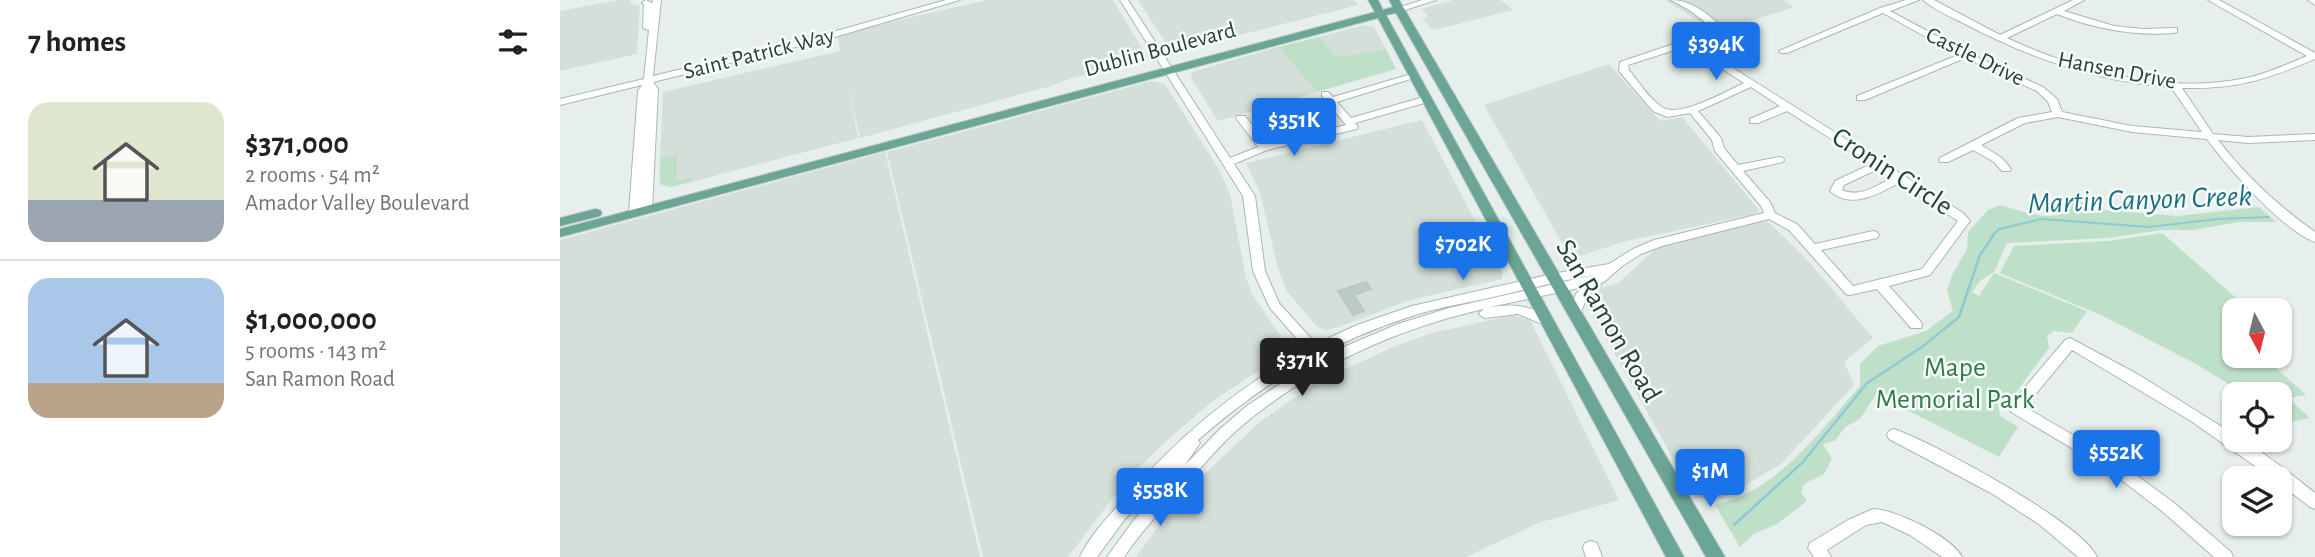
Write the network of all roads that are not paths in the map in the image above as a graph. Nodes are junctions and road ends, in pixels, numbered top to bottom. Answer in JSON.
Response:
{"nodes":[{"id":1,"x":956,"y":0,"type":"edge"},
{"id":2,"x":1124,"y":0,"type":"edge"},
{"id":3,"x":1432,"y":0,"type":"edge"},
{"id":4,"x":1675,"y":0,"type":"edge"},
{"id":5,"x":1915,"y":0,"type":"edge"},
{"id":6,"x":1927,"y":0,"type":"edge"},
{"id":7,"x":2080,"y":0,"type":"edge"},
{"id":8,"x":2212,"y":0,"type":"edge"},
{"id":9,"x":648,"y":1,"type":"edge"},
{"id":10,"x":1396,"y":2,"type":"edge"},
{"id":11,"x":1377,"y":6,"type":"edge"},
{"id":12,"x":1883,"y":10,"type":"junction"},
{"id":13,"x":2057,"y":11,"type":"junction"},
{"id":14,"x":2174,"y":30,"type":"dead end"},
{"id":15,"x":2000,"y":38,"type":"junction"},
{"id":16,"x":651,"y":43,"type":"joint"},
{"id":17,"x":1688,"y":43,"type":"junction"},
{"id":18,"x":1784,"y":51,"type":"dead end"},
{"id":19,"x":1965,"y":55,"type":"junction"},
{"id":20,"x":2314,"y":56,"type":"edge"},
{"id":21,"x":1168,"y":64,"type":"junction"},
{"id":22,"x":1415,"y":76,"type":"junction"},
{"id":23,"x":648,"y":82,"type":"junction"},
{"id":24,"x":1752,"y":83,"type":"junction"},
{"id":25,"x":2174,"y":84,"type":"junction"},
{"id":26,"x":1861,"y":98,"type":"dead end"},
{"id":27,"x":1427,"y":99,"type":"junction"},
{"id":28,"x":560,"y":102,"type":"edge"},
{"id":29,"x":1281,"y":106,"type":"dead end"},
{"id":30,"x":1789,"y":106,"type":"junction"},
{"id":31,"x":1692,"y":110,"type":"junction"},
{"id":32,"x":2058,"y":114,"type":"junction"},
{"id":33,"x":1241,"y":118,"type":"dead end"},
{"id":34,"x":1754,"y":121,"type":"dead end"},
{"id":35,"x":1349,"y":122,"type":"junction"},
{"id":36,"x":2208,"y":136,"type":"junction"},
{"id":37,"x":896,"y":138,"type":"junction"},
{"id":38,"x":1306,"y":138,"type":"junction"},
{"id":39,"x":2312,"y":140,"type":"edge"},
{"id":40,"x":1974,"y":146,"type":"junction"},
{"id":41,"x":1264,"y":148,"type":"junction"},
{"id":42,"x":1779,"y":160,"type":"dead end"},
{"id":43,"x":1944,"y":160,"type":"dead end"},
{"id":44,"x":1228,"y":162,"type":"junction"},
{"id":45,"x":1878,"y":165,"type":"junction"},
{"id":46,"x":1736,"y":169,"type":"junction"},
{"id":47,"x":2006,"y":169,"type":"dead end"},
{"id":48,"x":1899,"y":178,"type":"junction"},
{"id":49,"x":641,"y":206,"type":"junction"},
{"id":50,"x":1770,"y":215,"type":"junction"},
{"id":51,"x":560,"y":222,"type":"edge"},
{"id":52,"x":560,"y":233,"type":"edge"},
{"id":53,"x":1873,"y":235,"type":"dead end"},
{"id":54,"x":2315,"y":238,"type":"edge"},
{"id":55,"x":1813,"y":248,"type":"junction"},
{"id":56,"x":1610,"y":268,"type":"junction"},
{"id":57,"x":1600,"y":279,"type":"junction"},
{"id":58,"x":1557,"y":284,"type":"junction"},
{"id":59,"x":1880,"y":284,"type":"junction"},
{"id":60,"x":1530,"y":289,"type":"junction"},
{"id":61,"x":1575,"y":315,"type":"junction"},
{"id":62,"x":1431,"y":318,"type":"junction"},
{"id":63,"x":1547,"y":321,"type":"junction"},
{"id":64,"x":1916,"y":325,"type":"dead end"},
{"id":65,"x":1315,"y":351,"type":"junction"},
{"id":66,"x":1205,"y":425,"type":"junction"},
{"id":67,"x":1894,"y":435,"type":"dead end"},
{"id":68,"x":1180,"y":480,"type":"junction"},
{"id":69,"x":2315,"y":502,"type":"edge"},
{"id":70,"x":1088,"y":557,"type":"edge"},
{"id":71,"x":1115,"y":557,"type":"edge"},
{"id":72,"x":1675,"y":557,"type":"edge"},
{"id":73,"x":1716,"y":557,"type":"edge"},
{"id":74,"x":1823,"y":557,"type":"edge"},
{"id":75,"x":1954,"y":557,"type":"edge"},
{"id":76,"x":2089,"y":557,"type":"edge"},
{"id":77,"x":2225,"y":557,"type":"edge"}],
"edges":[{"from":1,"to":23,"type":"street","name":"Saint Patrick Way"},
{"from":2,"to":21,"type":"street"},
{"from":3,"to":10,"type":"street","name":"Dublin Boulevard"},
{"from":4,"to":17,"type":"street"},
{"from":5,"to":12,"type":"street"},
{"from":6,"to":15,"type":"street","name":"Hansen Drive"},
{"from":7,"to":13,"type":"street"},
{"from":8,"to":20,"type":"street"},
{"from":9,"to":16,"type":"street"},
{"from":10,"to":11,"type":"main road","name":"Dublin Boulevard"},
{"from":10,"to":58,"type":"main road","name":"San Ramon Road"},
{"from":11,"to":21,"type":"main road","name":"Dublin Boulevard"},
{"from":11,"to":22,"type":"main road","name":"San Ramon Road"},
{"from":12,"to":18,"type":"street"},
{"from":12,"to":19,"type":"street","name":"Castle Drive"},
{"from":13,"to":14,"type":"street"},
{"from":13,"to":15,"type":"street"},
{"from":15,"to":25,"type":"street","name":"Hansen Drive"},
{"from":16,"to":23,"type":"street"},
{"from":17,"to":24,"type":"street","name":"Cronin Circle"},
{"from":17,"to":31,"type":"street"},
{"from":19,"to":26,"type":"street"},
{"from":19,"to":32,"type":"street","name":"Castle Drive"},
{"from":20,"to":25,"type":"street","name":"Hansen Drive"},
{"from":21,"to":37,"type":"main road","name":"Dublin Boulevard"},
{"from":21,"to":37,"type":"main road","name":"Dublin Boulevard"},
{"from":21,"to":44,"type":"street"},
{"from":22,"to":27,"type":"main road","name":"San Ramon Road"},
{"from":22,"to":35,"type":"street"},
{"from":23,"to":28,"type":"street","name":"Saint Patrick Way"},
{"from":23,"to":49,"type":"street"},
{"from":24,"to":30,"type":"street","name":"Cronin Circle"},
{"from":24,"to":31,"type":"street"},
{"from":25,"to":36,"type":"street"},
{"from":27,"to":35,"type":"street"},
{"from":27,"to":60,"type":"main road","name":"San Ramon Road"},
{"from":29,"to":38,"type":"street"},
{"from":30,"to":34,"type":"street"},
{"from":30,"to":45,"type":"street","name":"Cronin Circle"},
{"from":31,"to":46,"type":"street","name":"Cronin Circle"},
{"from":32,"to":36,"type":"street"},
{"from":32,"to":40,"type":"street"},
{"from":33,"to":41,"type":"street"},
{"from":35,"to":38,"type":"street"},
{"from":36,"to":39,"type":"street"},
{"from":36,"to":54,"type":"street"},
{"from":37,"to":49,"type":"main road","name":"Dublin Boulevard"},
{"from":37,"to":49,"type":"main road","name":"Dublin Boulevard"},
{"from":38,"to":41,"type":"street"},
{"from":40,"to":43,"type":"street"},
{"from":40,"to":47,"type":"street"},
{"from":41,"to":44,"type":"street"},
{"from":42,"to":46,"type":"street"},
{"from":44,"to":65,"type":"street"},
{"from":45,"to":48,"type":"street","name":"Cronin Circle"},
{"from":45,"to":48,"type":"street"},
{"from":46,"to":50,"type":"street","name":"Cronin Circle"},
{"from":48,"to":59,"type":"street","name":"Cronin Circle"},
{"from":49,"to":51,"type":"main road","name":"Dublin Boulevard"},
{"from":49,"to":52,"type":"main road","name":"Dublin Boulevard"},
{"from":50,"to":55,"type":"street","name":"Cronin Circle"},
{"from":50,"to":56,"type":"street"},
{"from":53,"to":55,"type":"street"},
{"from":55,"to":59,"type":"street","name":"Cronin Circle"},
{"from":56,"to":57,"type":"street"},
{"from":56,"to":58,"type":"street"},
{"from":57,"to":58,"type":"street"},
{"from":57,"to":61,"type":"street"},
{"from":58,"to":60,"type":"street"},
{"from":58,"to":61,"type":"main road","name":"San Ramon Road"},
{"from":59,"to":64,"type":"street"},
{"from":60,"to":62,"type":"street"},
{"from":60,"to":63,"type":"main road","name":"San Ramon Road"},
{"from":60,"to":65,"type":"street"},
{"from":61,"to":73,"type":"main road","name":"San Ramon Road"},
{"from":62,"to":63,"type":"street"},
{"from":62,"to":68,"type":"street"},
{"from":63,"to":72,"type":"main road","name":"San Ramon Road"},
{"from":65,"to":66,"type":"street"},
{"from":66,"to":68,"type":"street"},
{"from":66,"to":70,"type":"street"},
{"from":67,"to":76,"type":"street"},
{"from":68,"to":71,"type":"street"},
{"from":69,"to":77,"type":"street"},
{"from":74,"to":75,"type":"street"}]}
